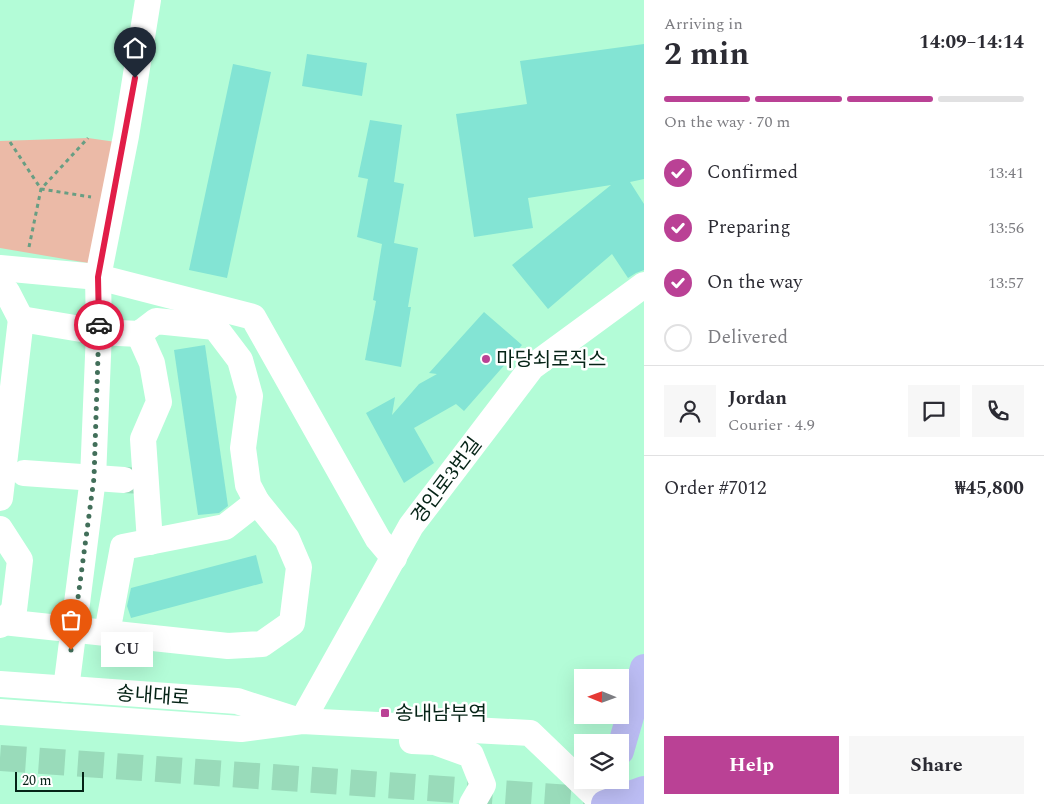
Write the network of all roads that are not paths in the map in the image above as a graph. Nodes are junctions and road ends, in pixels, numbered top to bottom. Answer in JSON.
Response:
{"nodes":[{"id":1,"x":144,"y":0,"type":"edge"},
{"id":2,"x":12,"y":269,"type":"edge"},
{"id":3,"x":98,"y":277,"type":"junction"},
{"id":4,"x":644,"y":285,"type":"edge"},
{"id":5,"x":0,"y":292,"type":"edge"},
{"id":6,"x":21,"y":319,"type":"junction"},
{"id":7,"x":99,"y":332,"type":"junction"},
{"id":8,"x":139,"y":334,"type":"junction"},
{"id":9,"x":24,"y":473,"type":"dead end"},
{"id":10,"x":94,"y":478,"type":"junction"},
{"id":11,"x":124,"y":480,"type":"tunnel mouth"},
{"id":12,"x":0,"y":498,"type":"edge"},
{"id":13,"x":257,"y":502,"type":"junction"},
{"id":14,"x":0,"y":529,"type":"edge"},
{"id":15,"x":150,"y":542,"type":"junction"},
{"id":16,"x":394,"y":558,"type":"junction"},
{"id":17,"x":1,"y":623,"type":"edge"},
{"id":18,"x":108,"y":633,"type":"junction"},
{"id":19,"x":644,"y":668,"type":"edge"},
{"id":20,"x":0,"y":684,"type":"edge"},
{"id":21,"x":66,"y":689,"type":"junction"},
{"id":22,"x":0,"y":712,"type":"edge"},
{"id":23,"x":302,"y":721,"type":"junction"},
{"id":24,"x":625,"y":734,"type":"edge"},
{"id":25,"x":609,"y":789,"type":"edge"},
{"id":26,"x":644,"y":790,"type":"edge"},
{"id":27,"x":472,"y":804,"type":"edge"},
{"id":28,"x":605,"y":804,"type":"edge"}],
"edges":[{"from":1,"to":3,"type":"street"},
{"from":2,"to":3,"type":"street"},
{"from":3,"to":7,"type":"street"},
{"from":3,"to":16,"type":"street"},
{"from":4,"to":16,"type":"street","name":"경인로3번길"},
{"from":5,"to":6,"type":"street"},
{"from":6,"to":7,"type":"street"},
{"from":6,"to":12,"type":"street"},
{"from":7,"to":8,"type":"street"},
{"from":7,"to":10,"type":"street"},
{"from":8,"to":13,"type":"street"},
{"from":8,"to":15,"type":"street"},
{"from":9,"to":10,"type":"street"},
{"from":10,"to":11,"type":"street"},
{"from":10,"to":21,"type":"street"},
{"from":13,"to":15,"type":"street"},
{"from":13,"to":18,"type":"street"},
{"from":14,"to":17,"type":"street"},
{"from":15,"to":18,"type":"street"},
{"from":16,"to":23,"type":"street","name":"경인로3번길"},
{"from":17,"to":18,"type":"street"},
{"from":19,"to":24,"type":"main road"},
{"from":20,"to":21,"type":"street","name":"송내대로"},
{"from":21,"to":23,"type":"street","name":"송내대로"},
{"from":22,"to":23,"type":"street","name":"송내대로"},
{"from":23,"to":27,"type":"street"},
{"from":23,"to":28,"type":"street","name":"송내대로"},
{"from":25,"to":28,"type":"main road"},
{"from":26,"to":28,"type":"main road"}]}
